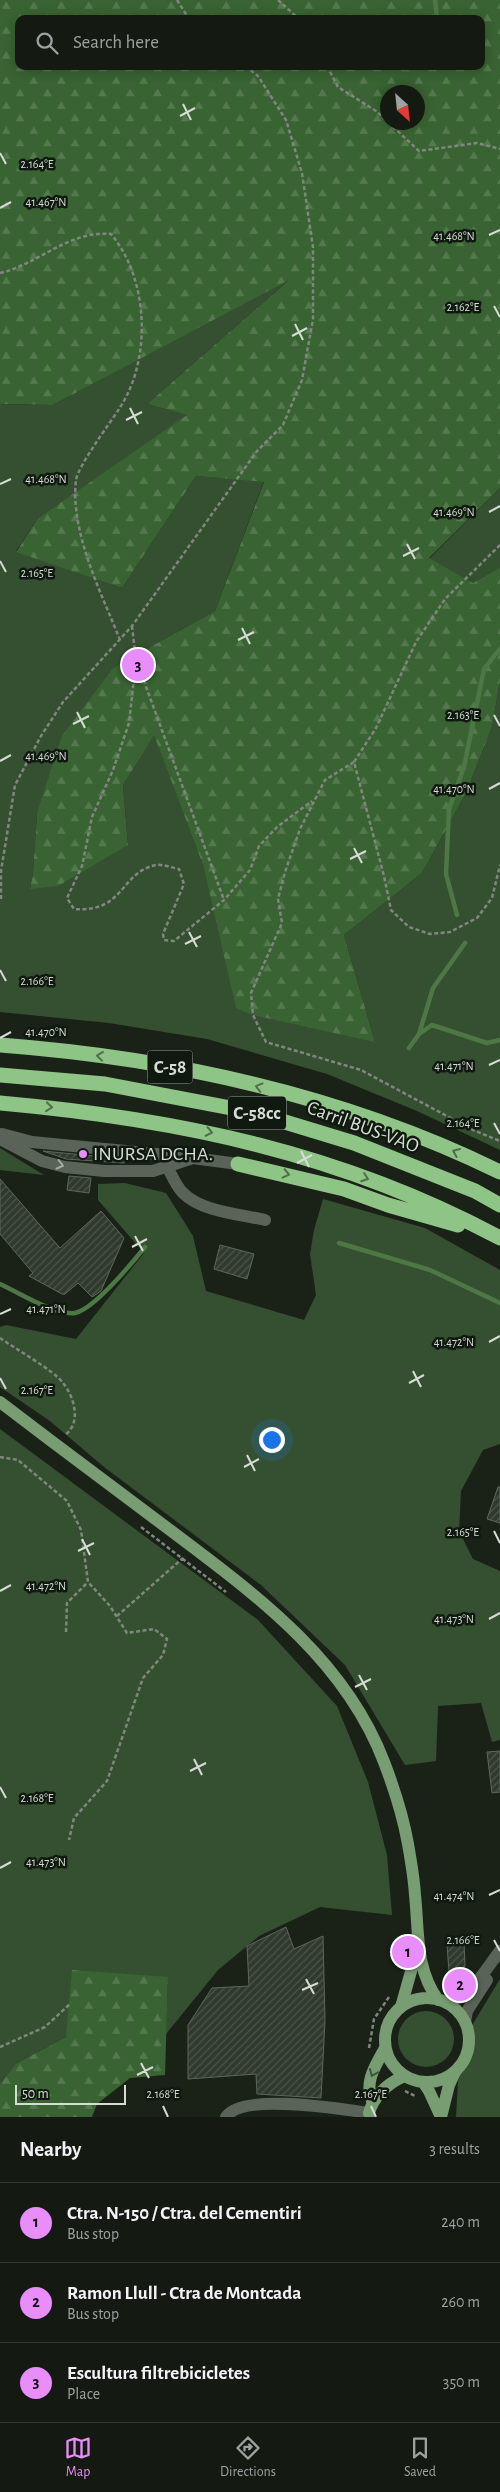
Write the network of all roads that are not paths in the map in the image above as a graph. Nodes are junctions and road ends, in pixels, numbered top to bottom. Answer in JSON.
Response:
{"nodes":[{"id":1,"x":0,"y":1036,"type":"edge"},
{"id":2,"x":0,"y":1045,"type":"edge"},
{"id":3,"x":31,"y":1048,"type":"junction"},
{"id":4,"x":0,"y":1074,"type":"edge"},
{"id":5,"x":0,"y":1103,"type":"edge"},
{"id":6,"x":0,"y":1134,"type":"edge"},
{"id":7,"x":0,"y":1139,"type":"edge"},
{"id":8,"x":193,"y":1158,"type":"junction"},
{"id":9,"x":238,"y":1164,"type":"joint"},
{"id":10,"x":167,"y":1166,"type":"junction"},
{"id":11,"x":500,"y":1172,"type":"edge"},
{"id":12,"x":500,"y":1205,"type":"edge"},
{"id":13,"x":265,"y":1220,"type":"dead end"},
{"id":14,"x":499,"y":1237,"type":"edge"},
{"id":15,"x":0,"y":1402,"type":"edge"},
{"id":16,"x":418,"y":1948,"type":"junction"},
{"id":17,"x":500,"y":1951,"type":"edge"},
{"id":18,"x":500,"y":1956,"type":"edge"},
{"id":19,"x":443,"y":2002,"type":"junction"},
{"id":20,"x":401,"y":2007,"type":"junction"},
{"id":21,"x":465,"y":2022,"type":"junction"},
{"id":22,"x":385,"y":2048,"type":"junction"},
{"id":23,"x":456,"y":2072,"type":"junction"},
{"id":24,"x":404,"y":2076,"type":"junction"},
{"id":25,"x":422,"y":2082,"type":"junction"},
{"id":26,"x":370,"y":2110,"type":"edge"},
{"id":27,"x":226,"y":2117,"type":"edge"},
{"id":28,"x":441,"y":2117,"type":"edge"}],
"edges":[{"from":1,"to":3,"type":"highway"},
{"from":2,"to":3,"type":"highway","number":"C-58"},
{"from":11,"to":3,"type":"highway","number":"C-58","one_way":true},
{"from":4,"to":12,"type":"highway","name":"Carril BUS-VAO","number":"C-58cc"},
{"from":5,"to":14,"type":"highway","one_way":true},
{"from":6,"to":8,"type":"street"},
{"from":7,"to":10,"type":"street","one_way":true},
{"from":8,"to":9,"type":"street"},
{"from":8,"to":10,"type":"street"},
{"from":9,"to":14,"type":"highway","one_way":true},
{"from":10,"to":13,"type":"street"},
{"from":15,"to":16,"type":"main road"},
{"from":16,"to":19,"type":"main road"},
{"from":16,"to":20,"type":"main road"},
{"from":17,"to":19,"type":"street"},
{"from":18,"to":21,"type":"street"},
{"from":19,"to":20,"type":"main road"},
{"from":19,"to":21,"type":"main road"},
{"from":20,"to":22,"type":"main road"},
{"from":21,"to":23,"type":"main road"},
{"from":22,"to":24,"type":"main road"},
{"from":22,"to":26,"type":"main road","one_way":true},
{"from":23,"to":25,"type":"main road"},
{"from":23,"to":28,"type":"main road"},
{"from":24,"to":25,"type":"main road"},
{"from":24,"to":26,"type":"main road"},
{"from":25,"to":28,"type":"main road"},
{"from":26,"to":27,"type":"street"}]}
